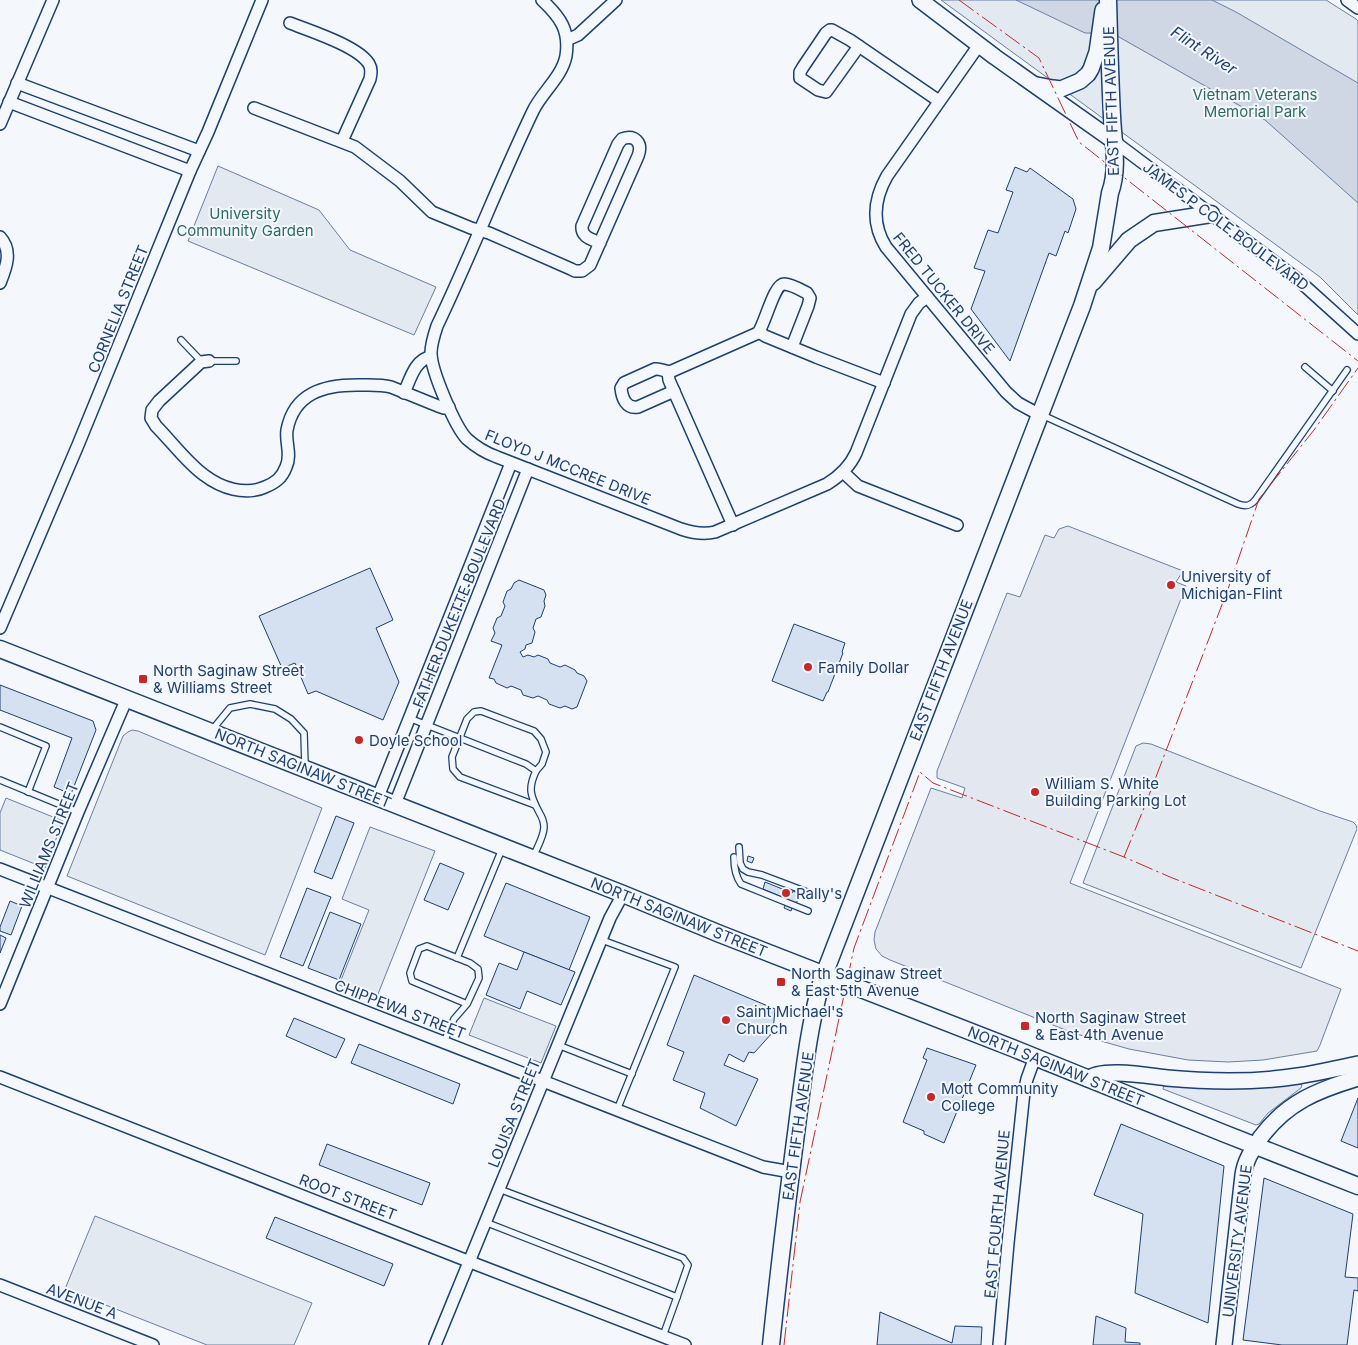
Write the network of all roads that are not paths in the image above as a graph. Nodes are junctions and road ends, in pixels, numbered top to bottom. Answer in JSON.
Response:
{"nodes":[{"id":1,"x":53,"y":0,"type":"edge"},
{"id":2,"x":262,"y":0,"type":"edge"},
{"id":3,"x":542,"y":0,"type":"edge"},
{"id":4,"x":616,"y":0,"type":"edge"},
{"id":5,"x":920,"y":0,"type":"edge"},
{"id":6,"x":1106,"y":0,"type":"edge"},
{"id":7,"x":1347,"y":0,"type":"edge"},
{"id":8,"x":1358,"y":8,"type":"edge"},
{"id":9,"x":290,"y":23,"type":"dead end"},
{"id":10,"x":567,"y":40,"type":"junction"},
{"id":11,"x":979,"y":45,"type":"junction"},
{"id":12,"x":859,"y":46,"type":"junction"},
{"id":13,"x":1104,"y":56,"type":"junction"},
{"id":14,"x":17,"y":83,"type":"junction"},
{"id":15,"x":1031,"y":83,"type":"junction"},
{"id":16,"x":939,"y":101,"type":"junction"},
{"id":17,"x":9,"y":102,"type":"junction"},
{"id":18,"x":254,"y":108,"type":"dead end"},
{"id":19,"x":0,"y":124,"type":"edge"},
{"id":20,"x":342,"y":141,"type":"junction"},
{"id":21,"x":1115,"y":142,"type":"junction"},
{"id":22,"x":199,"y":151,"type":"junction"},
{"id":23,"x":190,"y":171,"type":"junction"},
{"id":24,"x":1211,"y":214,"type":"junction"},
{"id":25,"x":479,"y":230,"type":"junction"},
{"id":26,"x":0,"y":237,"type":"edge"},
{"id":27,"x":600,"y":243,"type":"junction"},
{"id":28,"x":0,"y":283,"type":"edge"},
{"id":29,"x":1090,"y":285,"type":"junction"},
{"id":30,"x":927,"y":296,"type":"junction"},
{"id":31,"x":758,"y":332,"type":"junction"},
{"id":32,"x":1358,"y":334,"type":"edge"},
{"id":33,"x":181,"y":340,"type":"dead end"},
{"id":34,"x":792,"y":347,"type":"junction"},
{"id":35,"x":431,"y":357,"type":"junction"},
{"id":36,"x":236,"y":360,"type":"dead end"},
{"id":37,"x":206,"y":362,"type":"junction"},
{"id":38,"x":1305,"y":366,"type":"dead end"},
{"id":39,"x":1348,"y":370,"type":"dead end"},
{"id":40,"x":668,"y":372,"type":"junction"},
{"id":41,"x":884,"y":383,"type":"junction"},
{"id":42,"x":1332,"y":391,"type":"junction"},
{"id":43,"x":674,"y":392,"type":"junction"},
{"id":44,"x":404,"y":393,"type":"junction"},
{"id":45,"x":449,"y":407,"type":"junction"},
{"id":46,"x":1040,"y":414,"type":"junction"},
{"id":47,"x":511,"y":462,"type":"junction"},
{"id":48,"x":528,"y":469,"type":"junction"},
{"id":49,"x":843,"y":472,"type":"junction"},
{"id":50,"x":733,"y":525,"type":"junction"},
{"id":51,"x":958,"y":525,"type":"dead end"},
{"id":52,"x":481,"y":537,"type":"junction"},
{"id":53,"x":498,"y":544,"type":"junction"},
{"id":54,"x":465,"y":578,"type":"junction"},
{"id":55,"x":482,"y":584,"type":"junction"},
{"id":56,"x":0,"y":628,"type":"edge"},
{"id":57,"x":0,"y":649,"type":"edge"},
{"id":58,"x":126,"y":698,"type":"junction"},
{"id":59,"x":409,"y":718,"type":"junction"},
{"id":60,"x":426,"y":725,"type":"junction"},
{"id":61,"x":0,"y":727,"type":"edge"},
{"id":62,"x":211,"y":731,"type":"junction"},
{"id":63,"x":459,"y":738,"type":"junction"},
{"id":64,"x":305,"y":768,"type":"junction"},
{"id":65,"x":536,"y":771,"type":"junction"},
{"id":66,"x":0,"y":780,"type":"edge"},
{"id":67,"x":28,"y":792,"type":"junction"},
{"id":68,"x":378,"y":797,"type":"junction"},
{"id":69,"x":395,"y":804,"type":"junction"},
{"id":70,"x":535,"y":805,"type":"junction"},
{"id":71,"x":78,"y":812,"type":"junction"},
{"id":72,"x":502,"y":846,"type":"junction"},
{"id":73,"x":739,"y":847,"type":"dead end"},
{"id":74,"x":734,"y":857,"type":"dead end"},
{"id":75,"x":532,"y":858,"type":"junction"},
{"id":76,"x":0,"y":869,"type":"edge"},
{"id":77,"x":48,"y":888,"type":"junction"},
{"id":78,"x":623,"y":894,"type":"junction"},
{"id":79,"x":815,"y":895,"type":"dead end"},
{"id":80,"x":808,"y":911,"type":"dead end"},
{"id":81,"x":602,"y":940,"type":"junction"},
{"id":82,"x":457,"y":958,"type":"junction"},
{"id":83,"x":824,"y":974,"type":"junction"},
{"id":84,"x":0,"y":1004,"type":"edge"},
{"id":85,"x":467,"y":1004,"type":"junction"},
{"id":86,"x":444,"y":1042,"type":"junction"},
{"id":87,"x":558,"y":1045,"type":"junction"},
{"id":88,"x":1035,"y":1057,"type":"junction"},
{"id":89,"x":1358,"y":1064,"type":"edge"},
{"id":90,"x":632,"y":1074,"type":"junction"},
{"id":91,"x":0,"y":1077,"type":"edge"},
{"id":92,"x":1358,"y":1078,"type":"edge"},
{"id":93,"x":1088,"y":1079,"type":"junction"},
{"id":94,"x":543,"y":1082,"type":"junction"},
{"id":95,"x":617,"y":1110,"type":"junction"},
{"id":96,"x":1255,"y":1146,"type":"junction"},
{"id":97,"x":791,"y":1172,"type":"junction"},
{"id":98,"x":1358,"y":1186,"type":"edge"},
{"id":99,"x":499,"y":1189,"type":"junction"},
{"id":100,"x":485,"y":1222,"type":"junction"},
{"id":101,"x":469,"y":1261,"type":"junction"},
{"id":102,"x":0,"y":1285,"type":"edge"},
{"id":103,"x":677,"y":1297,"type":"junction"},
{"id":104,"x":663,"y":1336,"type":"junction"},
{"id":105,"x":153,"y":1345,"type":"edge"},
{"id":106,"x":435,"y":1345,"type":"edge"},
{"id":107,"x":685,"y":1345,"type":"edge"},
{"id":108,"x":771,"y":1345,"type":"edge"},
{"id":109,"x":999,"y":1345,"type":"edge"},
{"id":110,"x":1224,"y":1345,"type":"edge"}],
"edges":[{"from":1,"to":14,"type":"street"},
{"from":2,"to":22,"type":"street","name":"CORNELIA STREET"},
{"from":3,"to":10,"type":"street","name":"FLOYD J MCCREE DRIVE"},
{"from":4,"to":10,"type":"street"},
{"from":5,"to":11,"type":"street","name":"JAMES P COLE BOULEVARD"},
{"from":6,"to":13,"type":"main road","name":"EAST FIFTH AVENUE"},
{"from":7,"to":8,"type":"street"},
{"from":9,"to":20,"type":"street"},
{"from":10,"to":25,"type":"street","name":"FLOYD J MCCREE DRIVE"},
{"from":11,"to":15,"type":"street","name":"JAMES P COLE BOULEVARD"},
{"from":11,"to":16,"type":"street","name":"FRED TUCKER DRIVE"},
{"from":12,"to":12,"type":"street"},
{"from":12,"to":16,"type":"street"},
{"from":13,"to":15,"type":"street"},
{"from":13,"to":21,"type":"main road","name":"EAST FIFTH AVENUE"},
{"from":14,"to":17,"type":"street"},
{"from":14,"to":22,"type":"street"},
{"from":15,"to":21,"type":"street","name":"JAMES P COLE BOULEVARD"},
{"from":16,"to":30,"type":"street","name":"FRED TUCKER DRIVE"},
{"from":17,"to":19,"type":"street"},
{"from":17,"to":23,"type":"street"},
{"from":18,"to":20,"type":"street"},
{"from":20,"to":25,"type":"street"},
{"from":21,"to":24,"type":"street","name":"JAMES P COLE BOULEVARD"},
{"from":21,"to":29,"type":"main road","name":"EAST FIFTH AVENUE"},
{"from":22,"to":23,"type":"street","name":"CORNELIA STREET"},
{"from":23,"to":56,"type":"street","name":"CORNELIA STREET"},
{"from":24,"to":29,"type":"main road"},
{"from":24,"to":32,"type":"street","name":"JAMES P COLE BOULEVARD"},
{"from":25,"to":27,"type":"street"},
{"from":25,"to":35,"type":"street","name":"FLOYD J MCCREE DRIVE"},
{"from":26,"to":28,"type":"street"},
{"from":27,"to":27,"type":"street"},
{"from":29,"to":46,"type":"main road","name":"EAST FIFTH AVENUE"},
{"from":30,"to":41,"type":"street","name":"FLOYD J MCCREE DRIVE"},
{"from":30,"to":46,"type":"street","name":"FRED TUCKER DRIVE"},
{"from":31,"to":34,"type":"street"},
{"from":31,"to":34,"type":"street"},
{"from":31,"to":40,"type":"street"},
{"from":33,"to":37,"type":"lane"},
{"from":34,"to":41,"type":"street"},
{"from":35,"to":44,"type":"street"},
{"from":35,"to":45,"type":"street","name":"FLOYD J MCCREE DRIVE"},
{"from":36,"to":37,"type":"lane"},
{"from":37,"to":44,"type":"street"},
{"from":38,"to":42,"type":"lane"},
{"from":39,"to":42,"type":"lane"},
{"from":40,"to":43,"type":"street"},
{"from":40,"to":43,"type":"street"},
{"from":41,"to":49,"type":"street","name":"FLOYD J MCCREE DRIVE"},
{"from":42,"to":46,"type":"lane"},
{"from":43,"to":50,"type":"street"},
{"from":44,"to":45,"type":"street"},
{"from":45,"to":47,"type":"street","name":"FLOYD J MCCREE DRIVE"},
{"from":46,"to":83,"type":"main road","name":"EAST FIFTH AVENUE"},
{"from":47,"to":48,"type":"street","name":"FLOYD J MCCREE DRIVE"},
{"from":47,"to":52,"type":"street","name":"FATHER DUKETTE BOULEVARD"},
{"from":48,"to":50,"type":"street","name":"FLOYD J MCCREE DRIVE"},
{"from":48,"to":53,"type":"street","name":"FATHER DUKETTE BOULEVARD"},
{"from":49,"to":50,"type":"street","name":"FLOYD J MCCREE DRIVE"},
{"from":49,"to":51,"type":"street"},
{"from":52,"to":53,"type":"street"},
{"from":52,"to":54,"type":"street","name":"FATHER DUKETTE BOULEVARD"},
{"from":53,"to":55,"type":"street","name":"FATHER DUKETTE BOULEVARD"},
{"from":54,"to":55,"type":"street"},
{"from":54,"to":59,"type":"street","name":"FATHER DUKETTE BOULEVARD"},
{"from":55,"to":60,"type":"street","name":"FATHER DUKETTE BOULEVARD"},
{"from":57,"to":58,"type":"main road","name":"NORTH SAGINAW STREET"},
{"from":58,"to":62,"type":"main road","name":"NORTH SAGINAW STREET"},
{"from":58,"to":71,"type":"street","name":"WILLIAMS STREET"},
{"from":59,"to":60,"type":"lane"},
{"from":59,"to":68,"type":"street","name":"FATHER DUKETTE BOULEVARD"},
{"from":60,"to":63,"type":"lane"},
{"from":60,"to":69,"type":"street","name":"FATHER DUKETTE BOULEVARD"},
{"from":61,"to":67,"type":"lane"},
{"from":62,"to":64,"type":"main road","name":"NORTH SAGINAW STREET"},
{"from":62,"to":64,"type":"lane"},
{"from":63,"to":65,"type":"lane"},
{"from":63,"to":65,"type":"lane"},
{"from":63,"to":70,"type":"lane"},
{"from":64,"to":68,"type":"main road","name":"NORTH SAGINAW STREET"},
{"from":65,"to":70,"type":"lane"},
{"from":66,"to":67,"type":"lane"},
{"from":67,"to":71,"type":"lane"},
{"from":68,"to":69,"type":"main road","name":"NORTH SAGINAW STREET"},
{"from":69,"to":72,"type":"main road","name":"NORTH SAGINAW STREET"},
{"from":70,"to":75,"type":"lane"},
{"from":71,"to":77,"type":"street","name":"WILLIAMS STREET"},
{"from":72,"to":75,"type":"main road","name":"NORTH SAGINAW STREET"},
{"from":72,"to":82,"type":"lane"},
{"from":73,"to":79,"type":"lane"},
{"from":74,"to":80,"type":"lane"},
{"from":75,"to":78,"type":"main road","name":"NORTH SAGINAW STREET"},
{"from":76,"to":77,"type":"street","name":"CHIPPEWA STREET"},
{"from":77,"to":84,"type":"street","name":"WILLIAMS STREET"},
{"from":77,"to":86,"type":"street","name":"CHIPPEWA STREET"},
{"from":78,"to":81,"type":"street","name":"LOUISA STREET"},
{"from":78,"to":83,"type":"main road","name":"NORTH SAGINAW STREET"},
{"from":81,"to":87,"type":"street","name":"LOUISA STREET"},
{"from":81,"to":90,"type":"lane"},
{"from":82,"to":85,"type":"lane"},
{"from":82,"to":85,"type":"lane"},
{"from":83,"to":88,"type":"main road","name":"NORTH SAGINAW STREET"},
{"from":83,"to":97,"type":"main road","name":"EAST FIFTH AVENUE"},
{"from":85,"to":86,"type":"lane"},
{"from":86,"to":94,"type":"street","name":"CHIPPEWA STREET"},
{"from":87,"to":90,"type":"lane"},
{"from":87,"to":94,"type":"street","name":"LOUISA STREET"},
{"from":88,"to":93,"type":"main road","name":"NORTH SAGINAW STREET"},
{"from":88,"to":109,"type":"street","name":"EAST FOURTH AVENUE"},
{"from":89,"to":93,"type":"street"},
{"from":90,"to":95,"type":"lane"},
{"from":91,"to":101,"type":"street","name":"ROOT STREET"},
{"from":92,"to":96,"type":"street","name":"UNIVERSITY AVENUE"},
{"from":93,"to":96,"type":"main road","name":"NORTH SAGINAW STREET"},
{"from":94,"to":95,"type":"street","name":"CHIPPEWA STREET"},
{"from":94,"to":99,"type":"street","name":"LOUISA STREET"},
{"from":95,"to":97,"type":"street","name":"CHIPPEWA STREET"},
{"from":96,"to":98,"type":"main road","name":"NORTH SAGINAW STREET"},
{"from":96,"to":110,"type":"street","name":"UNIVERSITY AVENUE"},
{"from":97,"to":108,"type":"main road","name":"EAST FIFTH AVENUE"},
{"from":99,"to":100,"type":"street","name":"LOUISA STREET"},
{"from":99,"to":103,"type":"lane"},
{"from":100,"to":101,"type":"street","name":"LOUISA STREET"},
{"from":100,"to":103,"type":"lane"},
{"from":101,"to":104,"type":"street","name":"ROOT STREET"},
{"from":101,"to":106,"type":"street","name":"LOUISA STREET"},
{"from":102,"to":105,"type":"street","name":"AVENUE A"},
{"from":103,"to":104,"type":"lane"},
{"from":104,"to":107,"type":"street","name":"ROOT STREET"}]}
